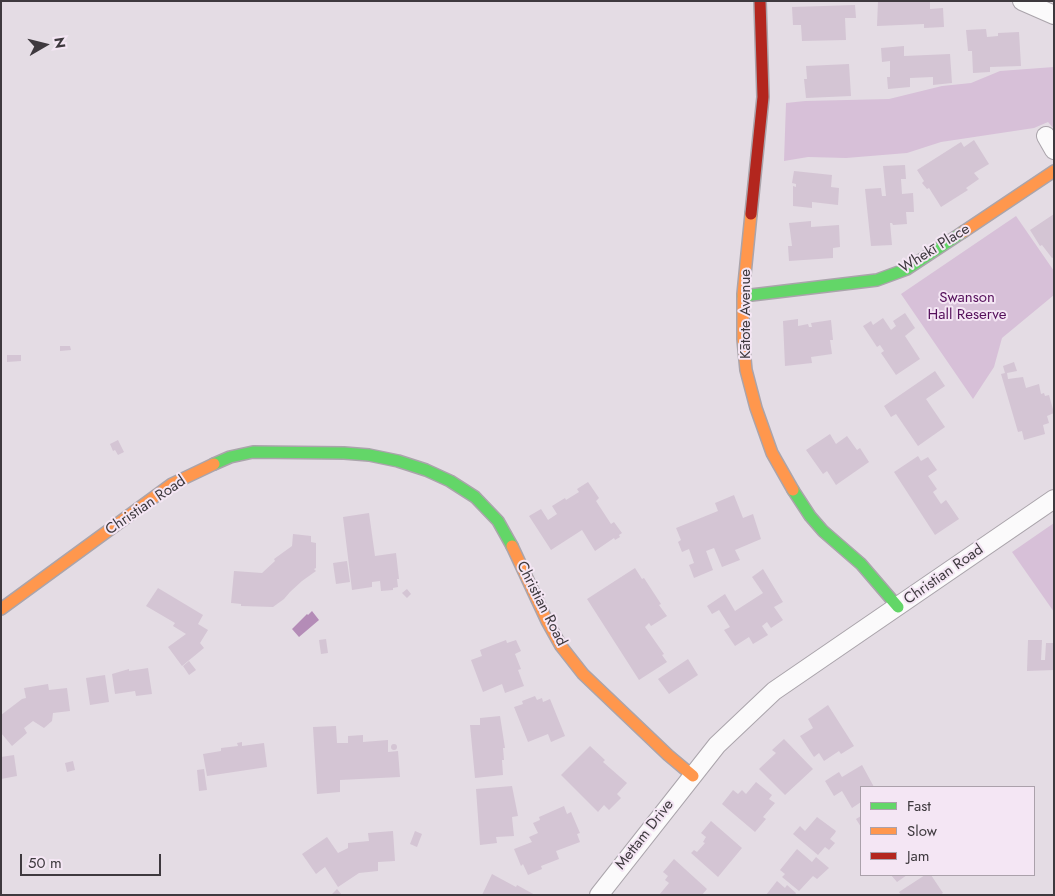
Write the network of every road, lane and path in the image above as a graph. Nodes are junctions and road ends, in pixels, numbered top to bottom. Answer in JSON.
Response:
{"nodes":[{"id":1,"x":760,"y":1,"type":"edge"},
{"id":2,"x":1022,"y":1,"type":"edge"},
{"id":3,"x":1054,"y":15,"type":"edge"},
{"id":4,"x":1054,"y":171,"type":"edge"},
{"id":5,"x":743,"y":296,"type":"junction"},
{"id":6,"x":1054,"y":499,"type":"edge"},
{"id":7,"x":898,"y":607,"type":"junction"},
{"id":8,"x":1,"y":609,"type":"edge"},
{"id":9,"x":693,"y":776,"type":"junction"},
{"id":10,"x":599,"y":895,"type":"edge"}],
"edges":[{"from":1,"to":5,"type":"street","name":"Kātote Avenue"},
{"from":2,"to":3,"type":"street"},
{"from":4,"to":5,"type":"street","name":"Whekī Place"},
{"from":5,"to":7,"type":"street","name":"Kātote Avenue"},
{"from":6,"to":7,"type":"street","name":"Christian Road"},
{"from":7,"to":9,"type":"street","name":"Christian Road"},
{"from":8,"to":9,"type":"street","name":"Christian Road"},
{"from":9,"to":10,"type":"street","name":"Mettam Drive"}]}
